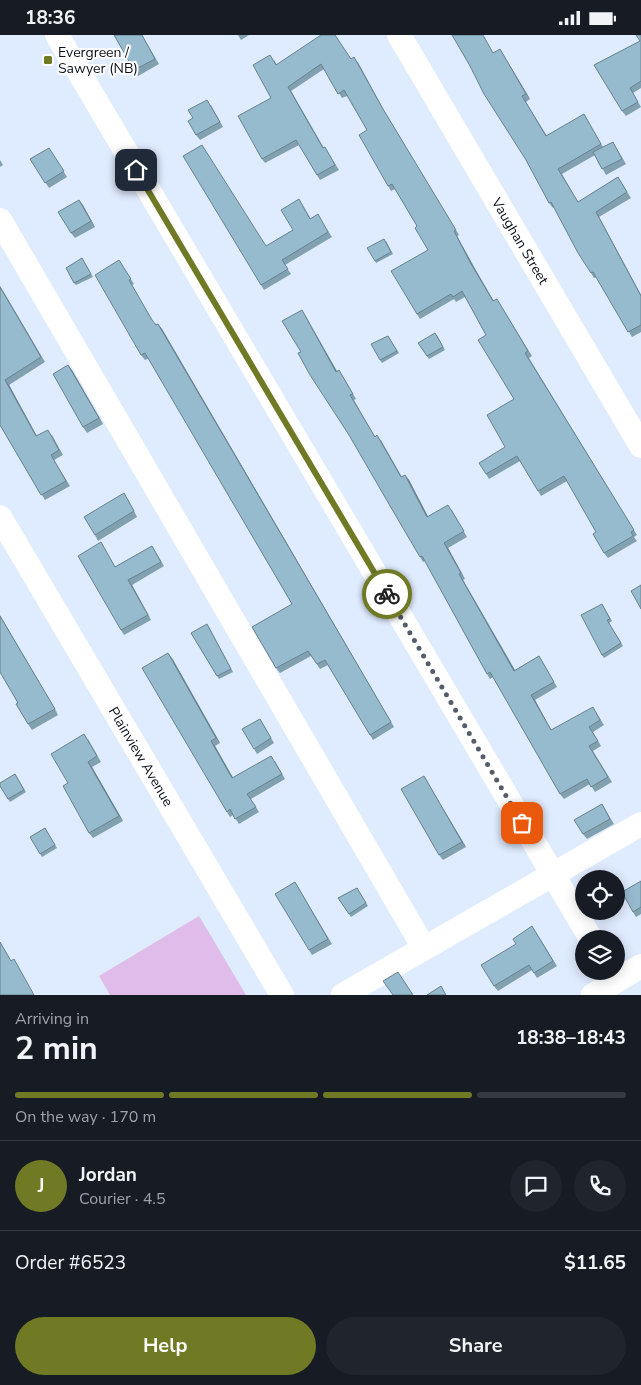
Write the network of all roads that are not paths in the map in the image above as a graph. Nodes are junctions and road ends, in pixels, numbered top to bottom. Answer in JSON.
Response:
{"nodes":[{"id":1,"x":57,"y":35,"type":"edge"},
{"id":2,"x":399,"y":35,"type":"edge"},
{"id":3,"x":0,"y":220,"type":"edge"},
{"id":4,"x":641,"y":446,"type":"edge"},
{"id":5,"x":0,"y":517,"type":"edge"},
{"id":6,"x":641,"y":825,"type":"edge"},
{"id":7,"x":553,"y":875,"type":"junction"},
{"id":8,"x":586,"y":930,"type":"edge"},
{"id":9,"x":424,"y":948,"type":"junction"},
{"id":10,"x":641,"y":966,"type":"edge"},
{"id":11,"x":617,"y":983,"type":"edge"},
{"id":12,"x":282,"y":995,"type":"edge"},
{"id":13,"x":343,"y":995,"type":"edge"},
{"id":14,"x":593,"y":995,"type":"edge"}],
"edges":[{"from":1,"to":7,"type":"street"},
{"from":2,"to":4,"type":"street","name":"Vaughan Street"},
{"from":3,"to":9,"type":"street"},
{"from":5,"to":12,"type":"street","name":"Plainview Avenue"},
{"from":6,"to":7,"type":"street"},
{"from":7,"to":8,"type":"street"},
{"from":7,"to":9,"type":"street"},
{"from":9,"to":13,"type":"street"},
{"from":10,"to":11,"type":"street"},
{"from":11,"to":14,"type":"street"}]}
